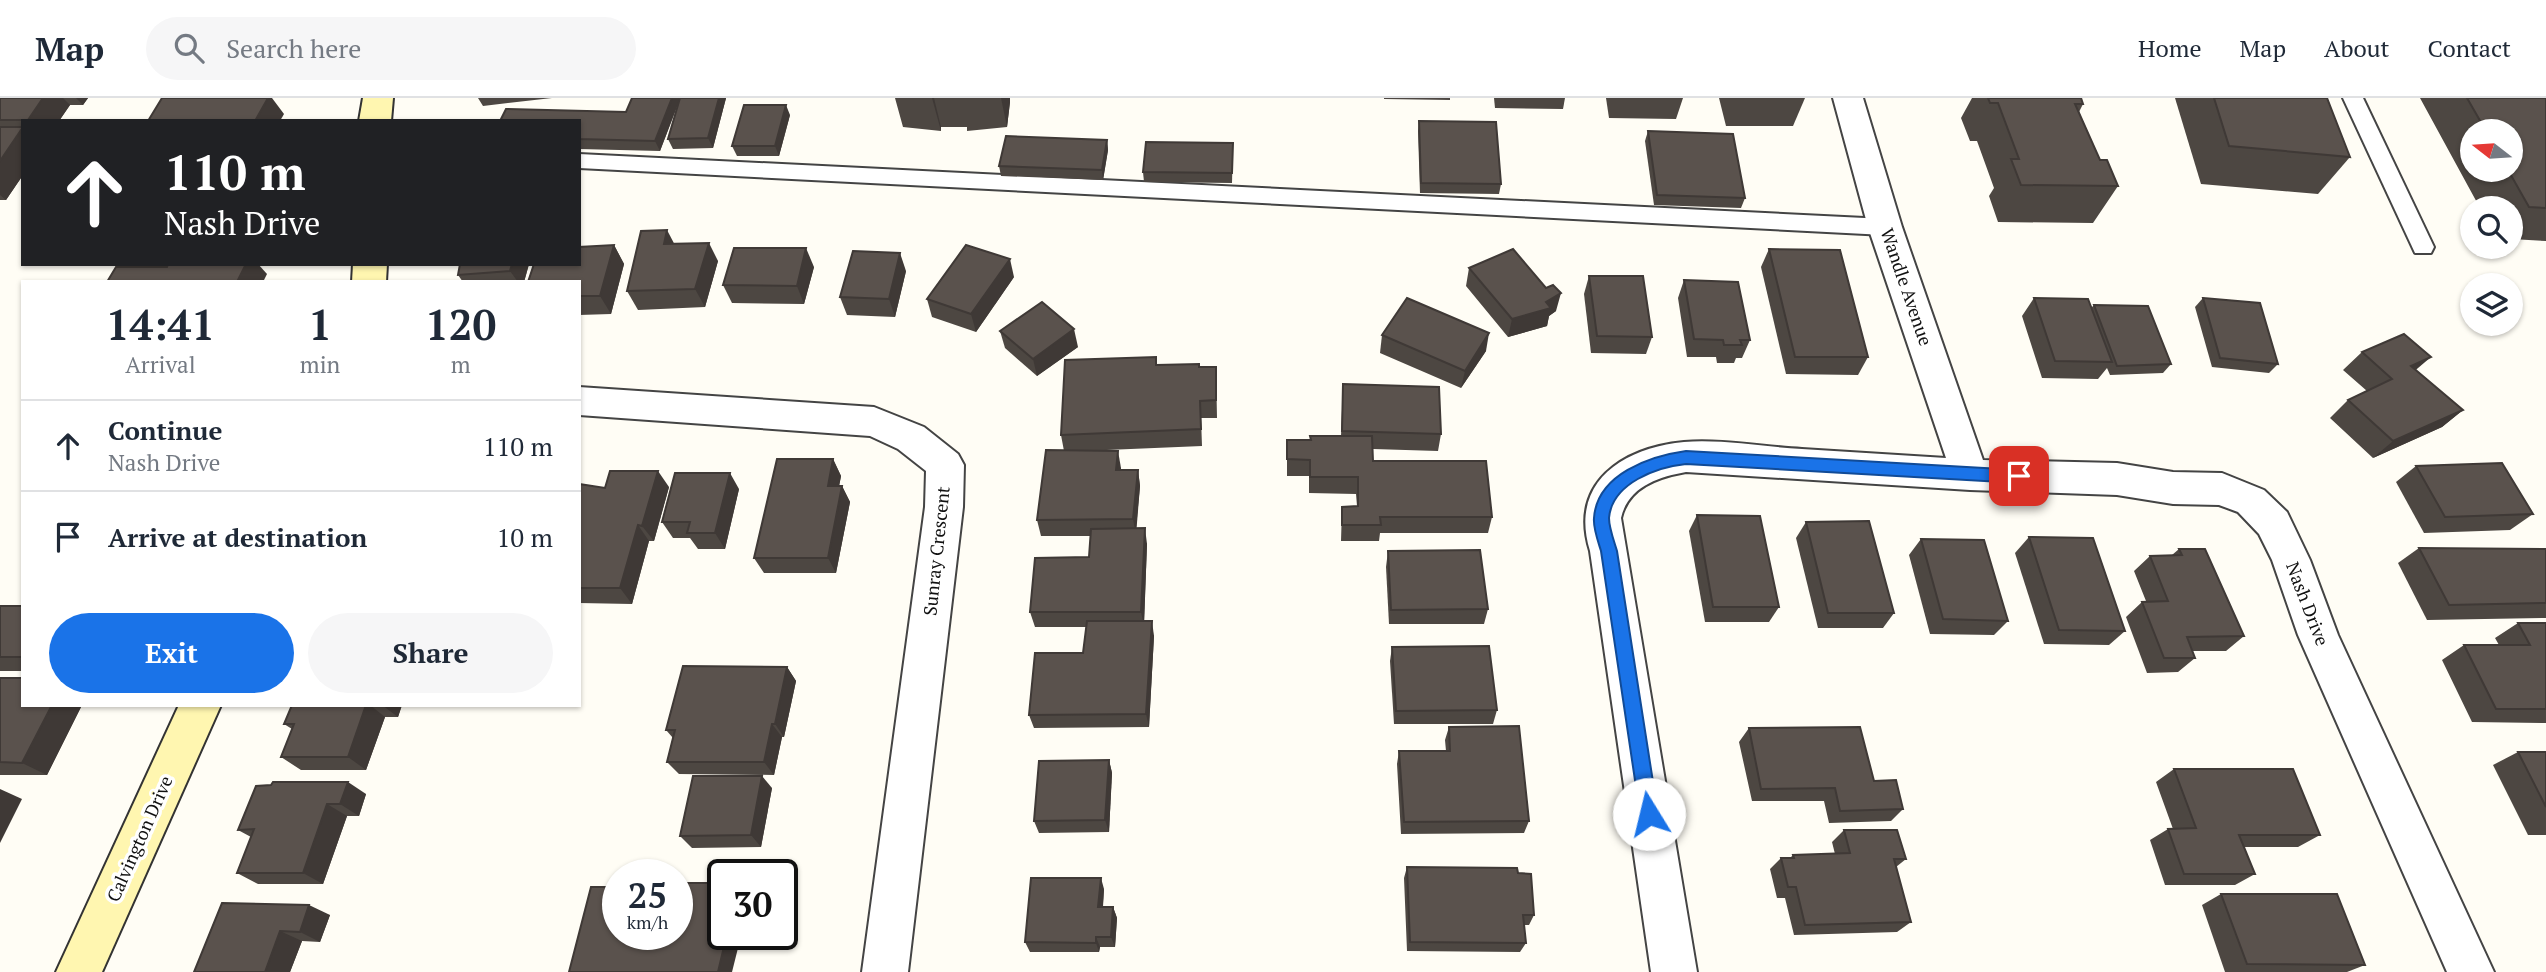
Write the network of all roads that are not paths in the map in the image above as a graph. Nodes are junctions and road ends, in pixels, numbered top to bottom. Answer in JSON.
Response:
{"nodes":[{"id":1,"x":378,"y":98,"type":"edge"},
{"id":2,"x":1848,"y":98,"type":"edge"},
{"id":3,"x":2353,"y":98,"type":"edge"},
{"id":4,"x":375,"y":119,"type":"edge"},
{"id":5,"x":581,"y":162,"type":"edge"},
{"id":6,"x":1885,"y":227,"type":"junction"},
{"id":7,"x":2423,"y":247,"type":"dead end"},
{"id":8,"x":581,"y":401,"type":"edge"},
{"id":9,"x":1970,"y":475,"type":"junction"},
{"id":10,"x":199,"y":707,"type":"edge"},
{"id":11,"x":79,"y":972,"type":"edge"},
{"id":12,"x":885,"y":972,"type":"edge"},
{"id":13,"x":1674,"y":972,"type":"edge"},
{"id":14,"x":2471,"y":972,"type":"edge"}],
"edges":[{"from":1,"to":4,"type":"street"},
{"from":2,"to":6,"type":"street","name":"Wandle Avenue"},
{"from":3,"to":7,"type":"lane"},
{"from":5,"to":6,"type":"lane"},
{"from":6,"to":9,"type":"street","name":"Wandle Avenue"},
{"from":8,"to":12,"type":"street","name":"Sunray Crescent"},
{"from":9,"to":13,"type":"street","name":"Nash Drive"},
{"from":9,"to":14,"type":"street","name":"Nash Drive"},
{"from":10,"to":11,"type":"street","name":"Calvington Drive"}]}
